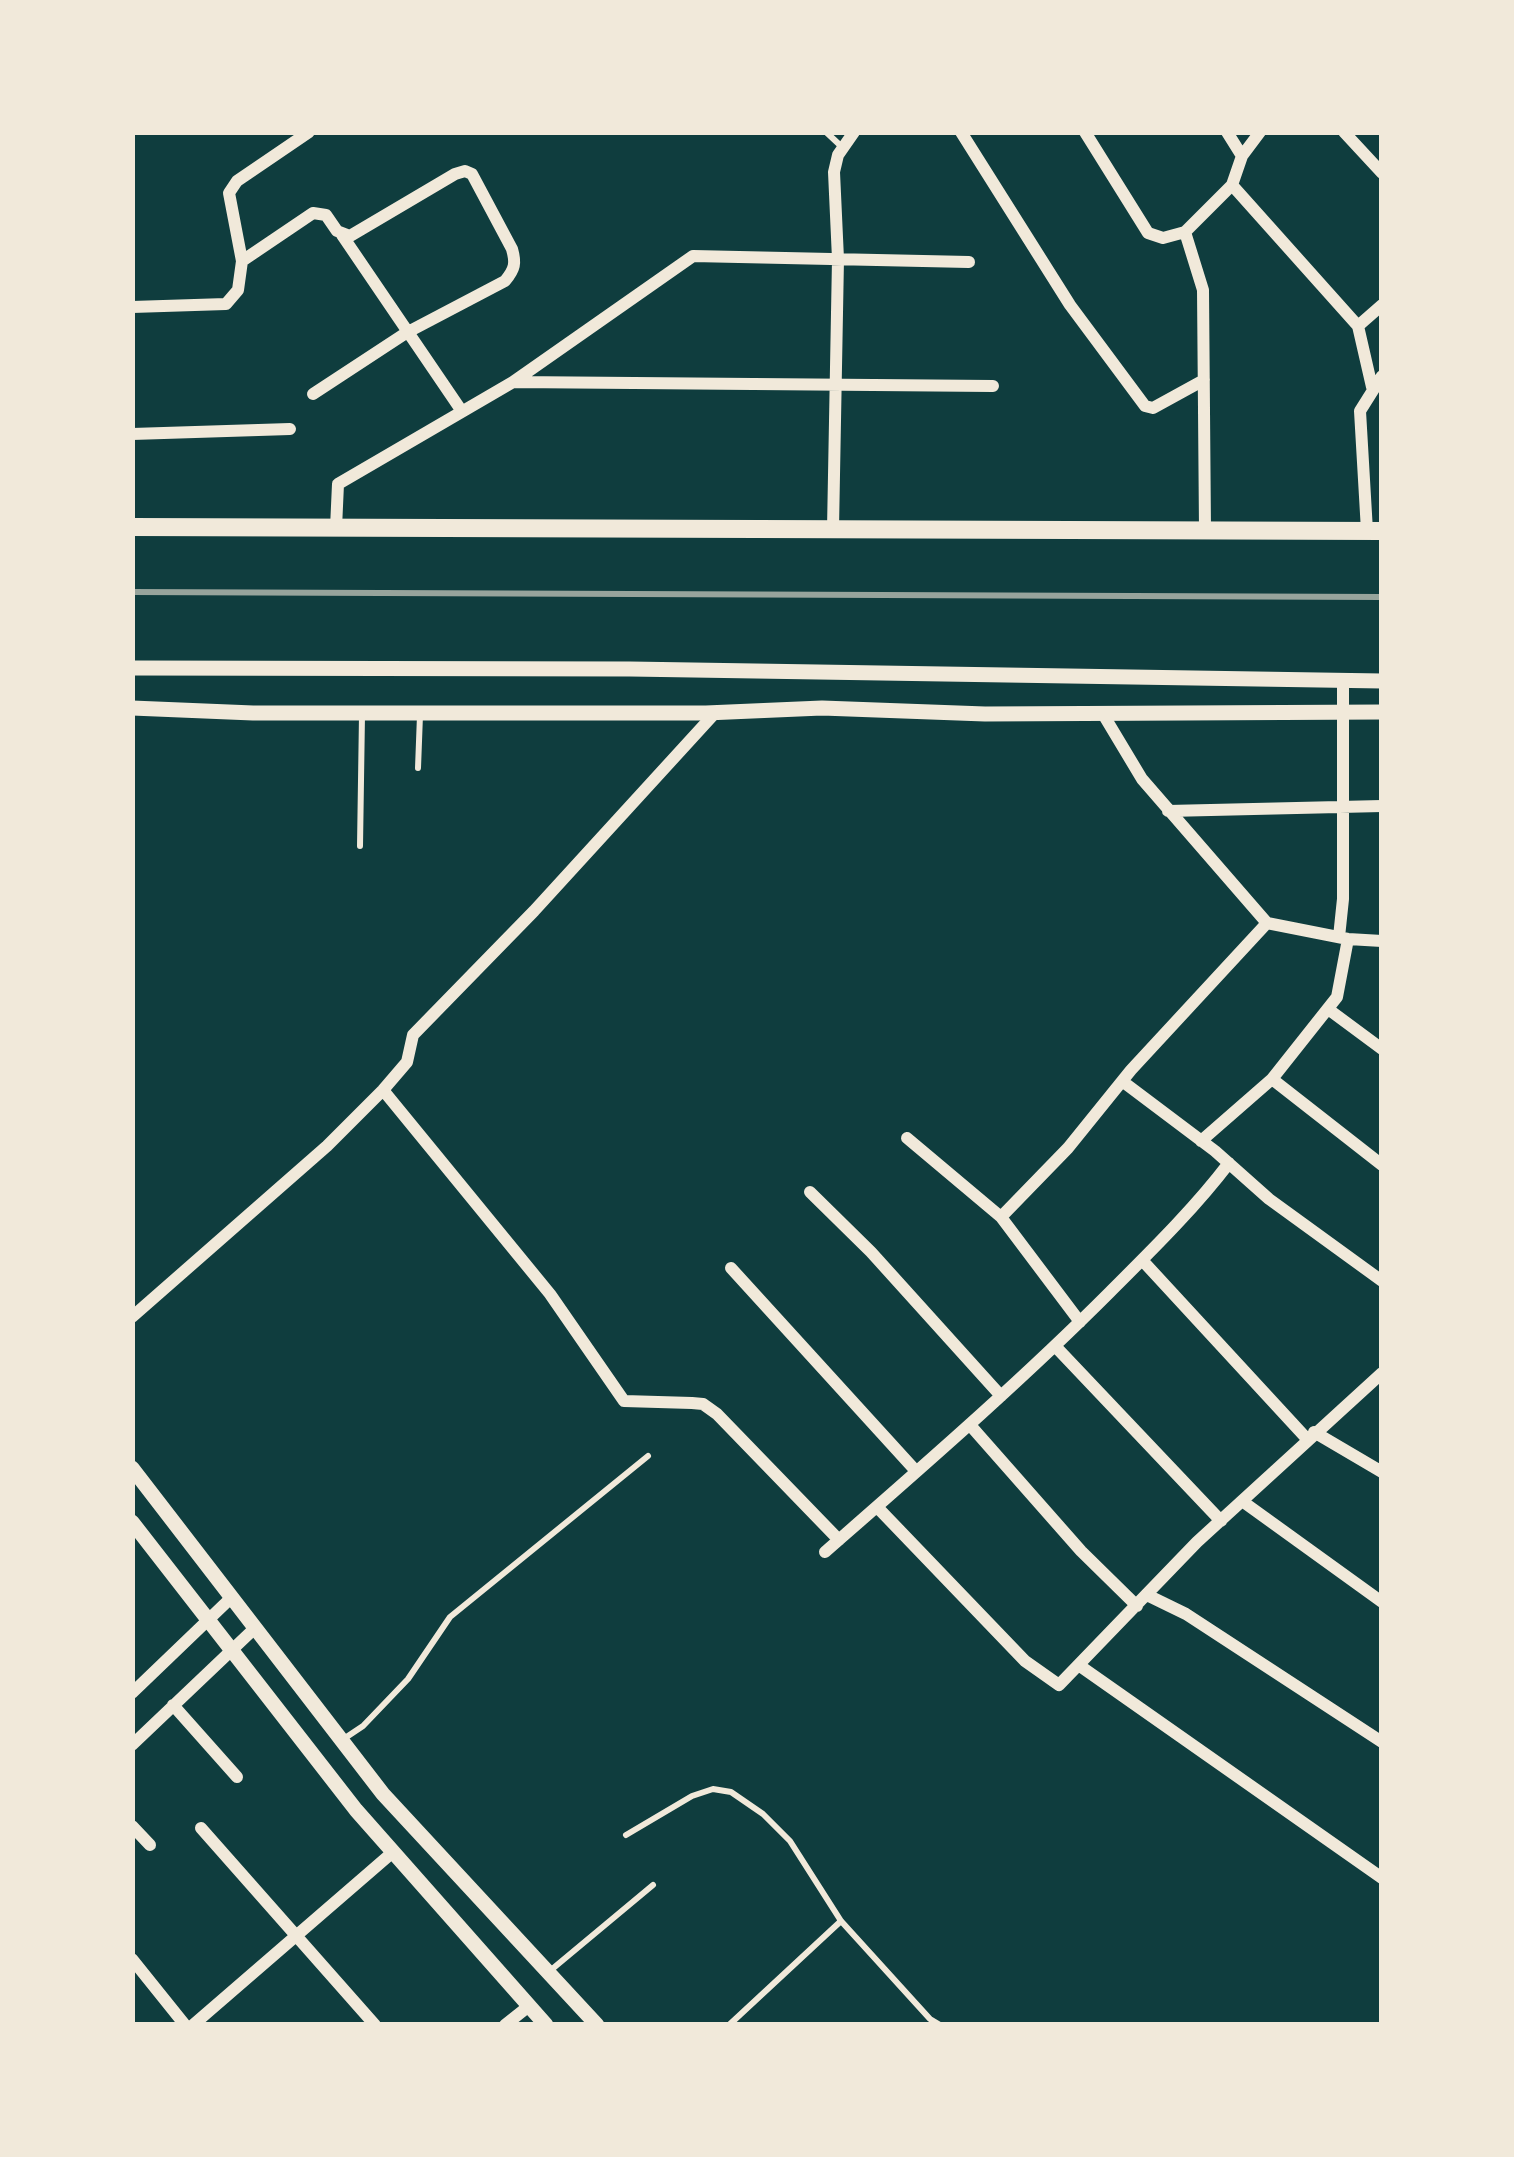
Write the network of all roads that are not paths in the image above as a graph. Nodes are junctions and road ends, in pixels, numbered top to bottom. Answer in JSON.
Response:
{"nodes":[{"id":1,"x":309,"y":132,"type":"edge"},
{"id":2,"x":826,"y":132,"type":"edge"},
{"id":3,"x":854,"y":132,"type":"edge"},
{"id":4,"x":961,"y":132,"type":"edge"},
{"id":5,"x":1085,"y":132,"type":"edge"},
{"id":6,"x":1227,"y":132,"type":"edge"},
{"id":7,"x":1260,"y":132,"type":"edge"},
{"id":8,"x":1344,"y":132,"type":"edge"},
{"id":9,"x":842,"y":147,"type":"junction"},
{"id":10,"x":1242,"y":156,"type":"junction"},
{"id":11,"x":1382,"y":173,"type":"edge"},
{"id":12,"x":1232,"y":185,"type":"junction"},
{"id":13,"x":1185,"y":232,"type":"junction"},
{"id":14,"x":343,"y":235,"type":"junction"},
{"id":15,"x":838,"y":260,"type":"junction"},
{"id":16,"x":242,"y":261,"type":"junction"},
{"id":17,"x":969,"y":262,"type":"dead end"},
{"id":18,"x":1382,"y":305,"type":"edge"},
{"id":19,"x":132,"y":307,"type":"edge"},
{"id":20,"x":1358,"y":326,"type":"junction"},
{"id":21,"x":406,"y":333,"type":"junction"},
{"id":22,"x":1204,"y":380,"type":"junction"},
{"id":23,"x":513,"y":382,"type":"junction"},
{"id":24,"x":1377,"y":382,"type":"edge"},
{"id":25,"x":993,"y":386,"type":"dead end"},
{"id":26,"x":836,"y":387,"type":"junction"},
{"id":27,"x":313,"y":394,"type":"dead end"},
{"id":28,"x":461,"y":410,"type":"junction"},
{"id":29,"x":290,"y":429,"type":"dead end"},
{"id":30,"x":132,"y":434,"type":"edge"},
{"id":31,"x":132,"y":527,"type":"edge"},
{"id":32,"x":336,"y":528,"type":"junction"},
{"id":33,"x":833,"y":529,"type":"junction"},
{"id":34,"x":1205,"y":530,"type":"junction"},
{"id":35,"x":1375,"y":530,"type":"edge"},
{"id":36,"x":132,"y":668,"type":"edge"},
{"id":37,"x":1342,"y":680,"type":"junction"},
{"id":38,"x":1382,"y":681,"type":"edge"},
{"id":39,"x":132,"y":708,"type":"edge"},
{"id":40,"x":362,"y":711,"type":"junction"},
{"id":41,"x":420,"y":711,"type":"junction"},
{"id":42,"x":1341,"y":712,"type":"junction"},
{"id":43,"x":1382,"y":712,"type":"edge"},
{"id":44,"x":715,"y":713,"type":"junction"},
{"id":45,"x":1103,"y":714,"type":"junction"},
{"id":46,"x":418,"y":768,"type":"dead end"},
{"id":47,"x":1382,"y":806,"type":"edge"},
{"id":48,"x":1343,"y":808,"type":"junction"},
{"id":49,"x":1168,"y":811,"type":"junction"},
{"id":50,"x":360,"y":846,"type":"dead end"},
{"id":51,"x":1267,"y":923,"type":"junction"},
{"id":52,"x":1344,"y":938,"type":"junction"},
{"id":53,"x":1382,"y":941,"type":"edge"},
{"id":54,"x":1328,"y":1009,"type":"junction"},
{"id":55,"x":1382,"y":1049,"type":"edge"},
{"id":56,"x":1272,"y":1079,"type":"junction"},
{"id":57,"x":1122,"y":1081,"type":"junction"},
{"id":58,"x":383,"y":1090,"type":"junction"},
{"id":59,"x":907,"y":1138,"type":"dead end"},
{"id":60,"x":1201,"y":1141,"type":"junction"},
{"id":61,"x":1229,"y":1163,"type":"junction"},
{"id":62,"x":1382,"y":1165,"type":"edge"},
{"id":63,"x":810,"y":1192,"type":"dead end"},
{"id":64,"x":1001,"y":1217,"type":"junction"},
{"id":65,"x":1142,"y":1260,"type":"junction"},
{"id":66,"x":731,"y":1268,"type":"dead end"},
{"id":67,"x":1382,"y":1281,"type":"edge"},
{"id":68,"x":132,"y":1317,"type":"edge"},
{"id":69,"x":1080,"y":1322,"type":"junction"},
{"id":70,"x":1055,"y":1346,"type":"junction"},
{"id":71,"x":1382,"y":1372,"type":"edge"},
{"id":72,"x":1001,"y":1396,"type":"junction"},
{"id":73,"x":970,"y":1425,"type":"junction"},
{"id":74,"x":1311,"y":1436,"type":"junction"},
{"id":75,"x":647,"y":1456,"type":"dead end"},
{"id":76,"x":132,"y":1468,"type":"edge"},
{"id":77,"x":915,"y":1470,"type":"junction"},
{"id":78,"x":1382,"y":1472,"type":"edge"},
{"id":79,"x":1242,"y":1502,"type":"junction"},
{"id":80,"x":879,"y":1509,"type":"junction"},
{"id":81,"x":1221,"y":1521,"type":"junction"},
{"id":82,"x":133,"y":1525,"type":"edge"},
{"id":83,"x":839,"y":1540,"type":"junction"},
{"id":84,"x":825,"y":1552,"type":"dead end"},
{"id":85,"x":1147,"y":1595,"type":"junction"},
{"id":86,"x":232,"y":1597,"type":"junction"},
{"id":87,"x":1382,"y":1602,"type":"edge"},
{"id":88,"x":1137,"y":1606,"type":"junction"},
{"id":89,"x":208,"y":1619,"type":"junction"},
{"id":90,"x":255,"y":1628,"type":"junction"},
{"id":91,"x":232,"y":1649,"type":"junction"},
{"id":92,"x":1080,"y":1666,"type":"junction"},
{"id":93,"x":132,"y":1693,"type":"edge"},
{"id":94,"x":173,"y":1705,"type":"junction"},
{"id":95,"x":342,"y":1740,"type":"junction"},
{"id":96,"x":1382,"y":1742,"type":"edge"},
{"id":97,"x":132,"y":1745,"type":"edge"},
{"id":98,"x":237,"y":1778,"type":"dead end"},
{"id":99,"x":398,"y":1810,"type":"junction"},
{"id":100,"x":132,"y":1826,"type":"edge"},
{"id":101,"x":201,"y":1828,"type":"dead end"},
{"id":102,"x":373,"y":1829,"type":"junction"},
{"id":103,"x":626,"y":1835,"type":"dead end"},
{"id":104,"x":150,"y":1845,"type":"dead end"},
{"id":105,"x":393,"y":1852,"type":"junction"},
{"id":106,"x":1382,"y":1878,"type":"edge"},
{"id":107,"x":653,"y":1886,"type":"dead end"},
{"id":108,"x":841,"y":1921,"type":"junction"},
{"id":109,"x":296,"y":1936,"type":"junction"},
{"id":110,"x":132,"y":1959,"type":"edge"},
{"id":111,"x":548,"y":1972,"type":"junction"},
{"id":112,"x":529,"y":2006,"type":"junction"},
{"id":113,"x":189,"y":2025,"type":"edge"},
{"id":114,"x":375,"y":2025,"type":"edge"},
{"id":115,"x":505,"y":2025,"type":"edge"},
{"id":116,"x":546,"y":2025,"type":"edge"},
{"id":117,"x":597,"y":2025,"type":"edge"},
{"id":118,"x":729,"y":2025,"type":"edge"},
{"id":119,"x":940,"y":2025,"type":"edge"}],
"edges":[{"from":1,"to":16,"type":"street"},
{"from":2,"to":9,"type":"lane"},
{"from":3,"to":9,"type":"street"},
{"from":4,"to":22,"type":"street"},
{"from":5,"to":13,"type":"street"},
{"from":6,"to":10,"type":"street"},
{"from":7,"to":10,"type":"street"},
{"from":8,"to":11,"type":"street"},
{"from":9,"to":15,"type":"street"},
{"from":10,"to":12,"type":"street"},
{"from":12,"to":13,"type":"street"},
{"from":12,"to":20,"type":"street"},
{"from":13,"to":22,"type":"street"},
{"from":14,"to":16,"type":"street"},
{"from":14,"to":21,"type":"street"},
{"from":14,"to":21,"type":"street"},
{"from":15,"to":17,"type":"street"},
{"from":15,"to":23,"type":"street"},
{"from":15,"to":26,"type":"street"},
{"from":16,"to":19,"type":"street"},
{"from":18,"to":20,"type":"street"},
{"from":20,"to":24,"type":"street"},
{"from":21,"to":27,"type":"street"},
{"from":21,"to":28,"type":"street"},
{"from":22,"to":34,"type":"street"},
{"from":23,"to":26,"type":"street"},
{"from":23,"to":28,"type":"street"},
{"from":24,"to":35,"type":"street"},
{"from":25,"to":26,"type":"street"},
{"from":26,"to":33,"type":"street"},
{"from":28,"to":32,"type":"street"},
{"from":29,"to":30,"type":"street"},
{"from":31,"to":32,"type":"main road"},
{"from":32,"to":33,"type":"main road"},
{"from":33,"to":34,"type":"main road"},
{"from":34,"to":35,"type":"main road"},
{"from":36,"to":37,"type":"street"},
{"from":37,"to":38,"type":"street"},
{"from":37,"to":42,"type":"street"},
{"from":39,"to":40,"type":"street"},
{"from":40,"to":41,"type":"street"},
{"from":40,"to":50,"type":"lane"},
{"from":41,"to":44,"type":"street"},
{"from":41,"to":46,"type":"lane"},
{"from":42,"to":43,"type":"street"},
{"from":42,"to":45,"type":"street"},
{"from":42,"to":48,"type":"street"},
{"from":44,"to":45,"type":"street"},
{"from":44,"to":58,"type":"street"},
{"from":45,"to":49,"type":"street"},
{"from":47,"to":48,"type":"street"},
{"from":48,"to":49,"type":"street"},
{"from":48,"to":52,"type":"street"},
{"from":49,"to":51,"type":"street"},
{"from":51,"to":52,"type":"street"},
{"from":51,"to":57,"type":"street"},
{"from":52,"to":53,"type":"street"},
{"from":52,"to":54,"type":"street"},
{"from":54,"to":55,"type":"street"},
{"from":54,"to":56,"type":"street"},
{"from":56,"to":60,"type":"street"},
{"from":56,"to":62,"type":"street"},
{"from":57,"to":60,"type":"street"},
{"from":57,"to":64,"type":"street"},
{"from":58,"to":68,"type":"street"},
{"from":58,"to":83,"type":"street"},
{"from":59,"to":64,"type":"street"},
{"from":60,"to":61,"type":"street"},
{"from":61,"to":65,"type":"street"},
{"from":61,"to":67,"type":"street"},
{"from":63,"to":72,"type":"street"},
{"from":64,"to":69,"type":"street"},
{"from":65,"to":69,"type":"street"},
{"from":65,"to":74,"type":"street"},
{"from":66,"to":77,"type":"street"},
{"from":69,"to":70,"type":"street"},
{"from":70,"to":72,"type":"street"},
{"from":70,"to":81,"type":"street"},
{"from":71,"to":74,"type":"street"},
{"from":72,"to":73,"type":"street"},
{"from":73,"to":77,"type":"street"},
{"from":73,"to":88,"type":"street"},
{"from":74,"to":78,"type":"street"},
{"from":74,"to":79,"type":"street"},
{"from":75,"to":95,"type":"lane"},
{"from":76,"to":86,"type":"street"},
{"from":77,"to":80,"type":"street"},
{"from":79,"to":81,"type":"street"},
{"from":79,"to":87,"type":"street"},
{"from":80,"to":83,"type":"street"},
{"from":80,"to":92,"type":"street"},
{"from":81,"to":85,"type":"street"},
{"from":82,"to":89,"type":"street"},
{"from":83,"to":84,"type":"street"},
{"from":85,"to":88,"type":"street"},
{"from":85,"to":96,"type":"street"},
{"from":86,"to":89,"type":"street"},
{"from":86,"to":90,"type":"street"},
{"from":88,"to":92,"type":"street"},
{"from":89,"to":91,"type":"street"},
{"from":89,"to":93,"type":"street"},
{"from":90,"to":91,"type":"street"},
{"from":90,"to":95,"type":"street"},
{"from":91,"to":94,"type":"street"},
{"from":91,"to":102,"type":"street"},
{"from":92,"to":106,"type":"street"},
{"from":94,"to":97,"type":"street"},
{"from":94,"to":98,"type":"street"},
{"from":95,"to":99,"type":"street"},
{"from":99,"to":102,"type":"street"},
{"from":99,"to":111,"type":"street"},
{"from":100,"to":104,"type":"street"},
{"from":101,"to":109,"type":"street"},
{"from":102,"to":105,"type":"street"},
{"from":103,"to":108,"type":"lane"},
{"from":105,"to":109,"type":"street"},
{"from":105,"to":112,"type":"street"},
{"from":107,"to":111,"type":"lane"},
{"from":108,"to":118,"type":"lane"},
{"from":108,"to":119,"type":"lane"},
{"from":109,"to":113,"type":"street"},
{"from":109,"to":114,"type":"street"},
{"from":110,"to":113,"type":"street"},
{"from":111,"to":117,"type":"street"},
{"from":112,"to":115,"type":"street"},
{"from":112,"to":116,"type":"street"}]}
